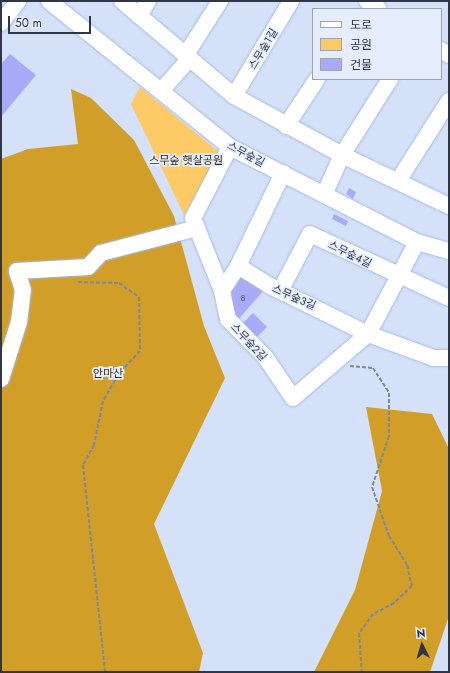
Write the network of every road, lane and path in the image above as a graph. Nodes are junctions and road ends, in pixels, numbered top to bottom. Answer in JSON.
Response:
{"nodes":[{"id":1,"x":18,"y":1,"type":"edge"},
{"id":2,"x":48,"y":1,"type":"edge"},
{"id":3,"x":122,"y":1,"type":"edge"},
{"id":4,"x":148,"y":1,"type":"edge"},
{"id":5,"x":220,"y":1,"type":"edge"},
{"id":6,"x":291,"y":1,"type":"edge"},
{"id":7,"x":367,"y":1,"type":"edge"},
{"id":8,"x":378,"y":8,"type":"edge"},
{"id":9,"x":139,"y":16,"type":"junction"},
{"id":10,"x":1,"y":23,"type":"edge"},
{"id":11,"x":187,"y":58,"type":"junction"},
{"id":12,"x":316,"y":80,"type":"edge"},
{"id":13,"x":389,"y":80,"type":"edge"},
{"id":14,"x":161,"y":91,"type":"junction"},
{"id":15,"x":234,"y":96,"type":"junction"},
{"id":16,"x":449,"y":101,"type":"edge"},
{"id":17,"x":286,"y":126,"type":"junction"},
{"id":18,"x":230,"y":147,"type":"junction"},
{"id":19,"x":342,"y":155,"type":"junction"},
{"id":20,"x":283,"y":173,"type":"junction"},
{"id":21,"x":398,"y":181,"type":"junction"},
{"id":22,"x":324,"y":195,"type":"junction"},
{"id":23,"x":449,"y":206,"type":"edge"},
{"id":24,"x":197,"y":228,"type":"junction"},
{"id":25,"x":417,"y":242,"type":"junction"},
{"id":26,"x":449,"y":251,"type":"edge"},
{"id":27,"x":238,"y":266,"type":"junction"},
{"id":28,"x":399,"y":278,"type":"junction"},
{"id":29,"x":76,"y":282,"type":"dead end"},
{"id":30,"x":222,"y":291,"type":"junction"},
{"id":31,"x":280,"y":291,"type":"junction"},
{"id":32,"x":449,"y":298,"type":"edge"},
{"id":33,"x":368,"y":334,"type":"junction"},
{"id":34,"x":449,"y":358,"type":"edge"},
{"id":35,"x":335,"y":364,"type":"junction"},
{"id":36,"x":1,"y":379,"type":"edge"},
{"id":37,"x":105,"y":672,"type":"edge"},
{"id":38,"x":362,"y":672,"type":"edge"}],
"edges":[{"from":1,"to":10,"type":"street"},
{"from":2,"to":14,"type":"street","name":"스무숲길"},
{"from":3,"to":9,"type":"street"},
{"from":4,"to":9,"type":"street"},
{"from":5,"to":11,"type":"street"},
{"from":6,"to":15,"type":"street","name":"스무숲1길"},
{"from":7,"to":8,"type":"street"},
{"from":9,"to":11,"type":"street"},
{"from":11,"to":14,"type":"street"},
{"from":11,"to":15,"type":"street"},
{"from":12,"to":17,"type":"street"},
{"from":13,"to":19,"type":"street"},
{"from":14,"to":18,"type":"street","name":"스무숲길"},
{"from":15,"to":17,"type":"street"},
{"from":16,"to":21,"type":"street"},
{"from":17,"to":19,"type":"street"},
{"from":18,"to":20,"type":"street","name":"스무숲길"},
{"from":18,"to":24,"type":"street","name":"스무숲2길"},
{"from":19,"to":21,"type":"street"},
{"from":19,"to":22,"type":"street"},
{"from":20,"to":22,"type":"street","name":"스무숲길"},
{"from":20,"to":27,"type":"street"},
{"from":21,"to":23,"type":"street"},
{"from":22,"to":25,"type":"street","name":"스무숲길"},
{"from":24,"to":30,"type":"street","name":"스무숲2길"},
{"from":24,"to":36,"type":"street"},
{"from":25,"to":26,"type":"street","name":"스무숲길"},
{"from":25,"to":28,"type":"street","name":"스무숲2길"},
{"from":27,"to":30,"type":"street"},
{"from":27,"to":31,"type":"street","name":"스무숲3길"},
{"from":28,"to":31,"type":"street","name":"스무숲4길"},
{"from":28,"to":32,"type":"street","name":"스무숲4길"},
{"from":28,"to":33,"type":"street","name":"스무숲2길"},
{"from":29,"to":37,"type":"path"},
{"from":30,"to":35,"type":"street","name":"스무숲2길"},
{"from":31,"to":33,"type":"street","name":"스무숲3길"},
{"from":33,"to":34,"type":"street","name":"스무숲3길"},
{"from":33,"to":35,"type":"street","name":"스무숲2길"},
{"from":35,"to":38,"type":"path"}]}
